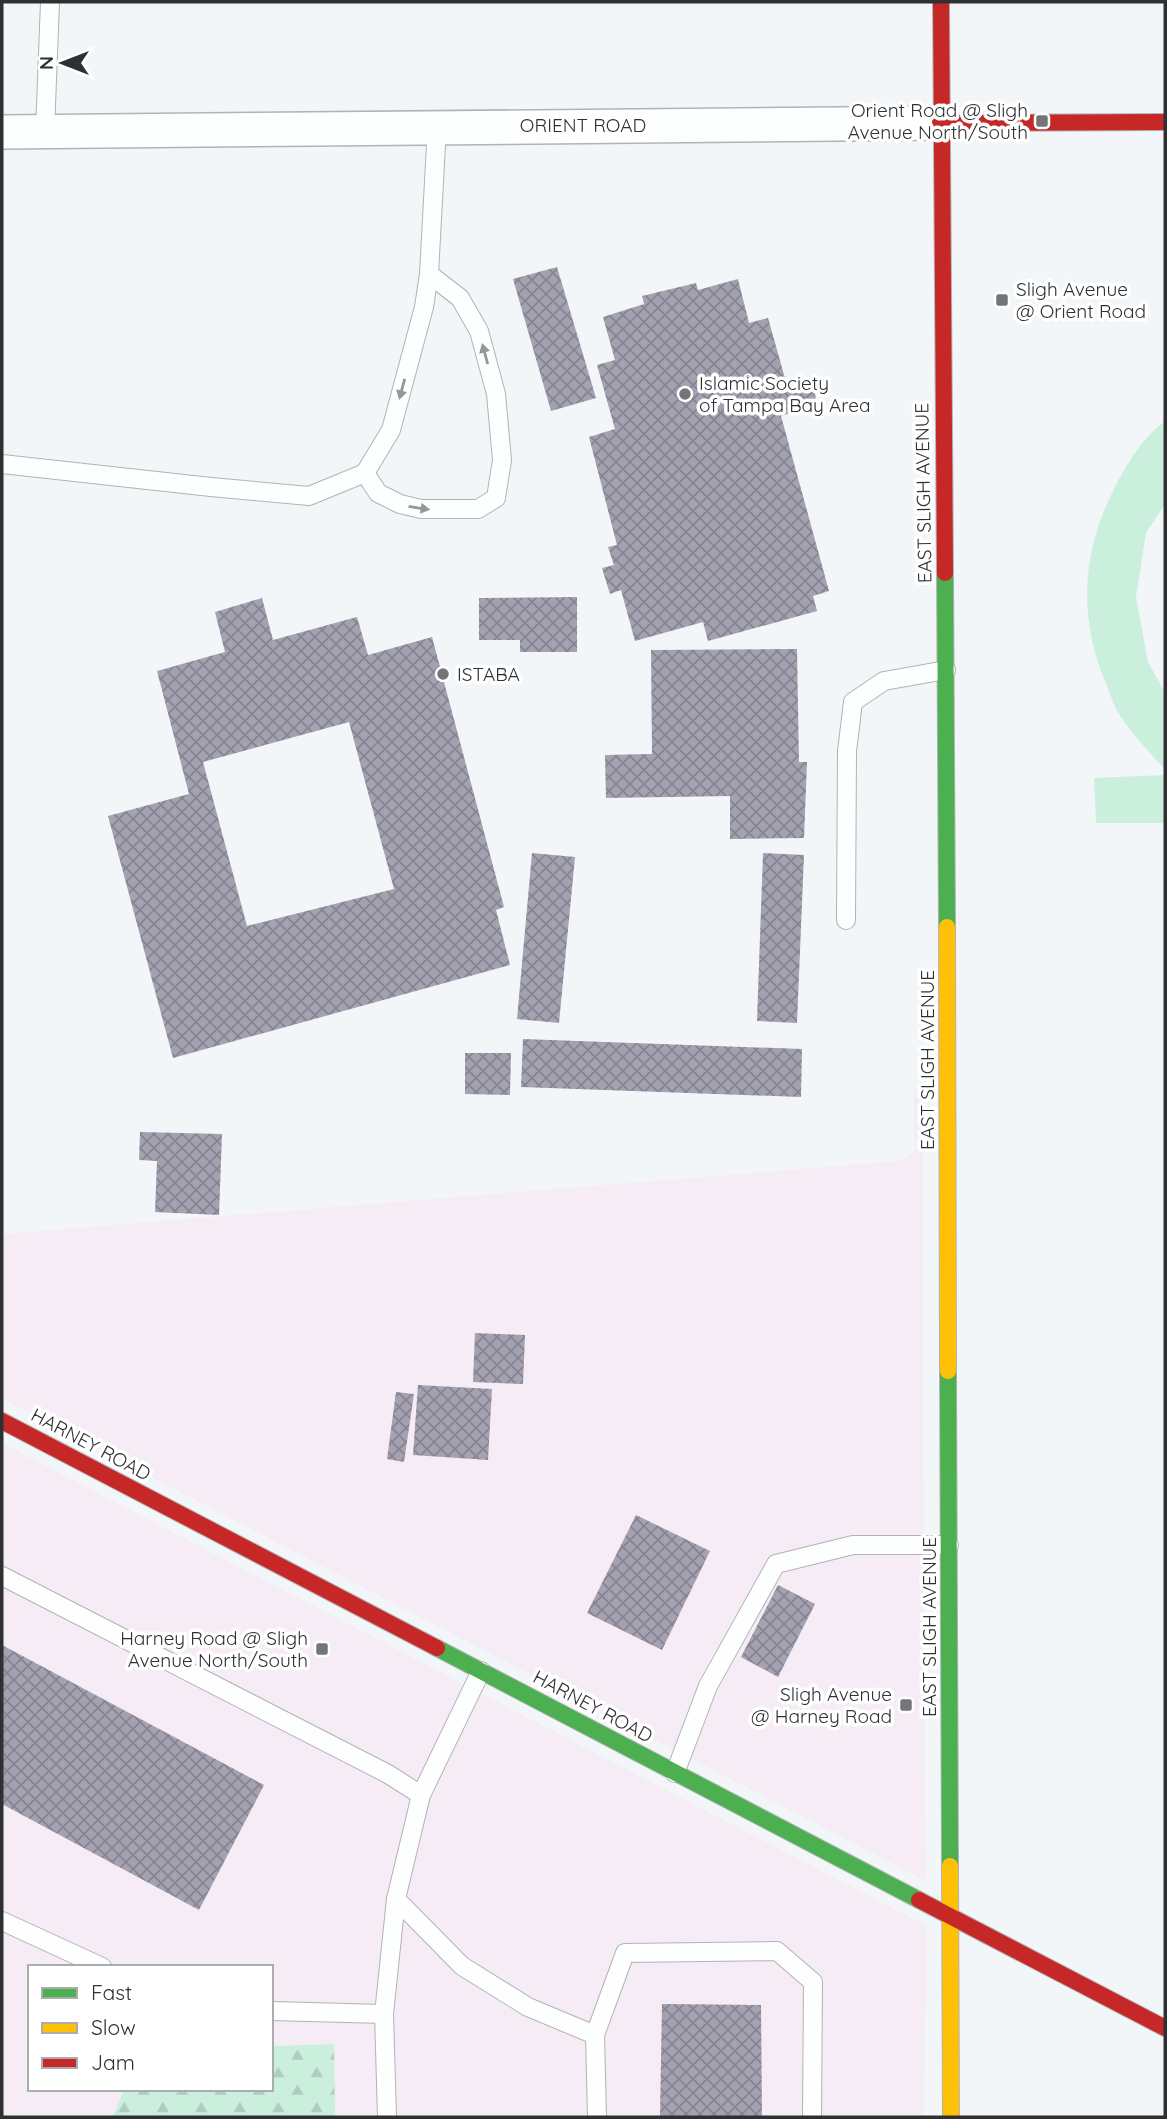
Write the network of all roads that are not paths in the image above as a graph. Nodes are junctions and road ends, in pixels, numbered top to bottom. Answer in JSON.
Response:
{"nodes":[{"id":1,"x":50,"y":2,"type":"edge"},
{"id":2,"x":941,"y":2,"type":"edge"},
{"id":3,"x":1165,"y":122,"type":"edge"},
{"id":4,"x":940,"y":123,"type":"junction"},
{"id":5,"x":437,"y":126,"type":"junction"},
{"id":6,"x":45,"y":131,"type":"junction"},
{"id":7,"x":2,"y":132,"type":"edge"},
{"id":8,"x":429,"y":275,"type":"junction"},
{"id":9,"x":2,"y":464,"type":"edge"},
{"id":10,"x":365,"y":472,"type":"junction"},
{"id":11,"x":946,"y":670,"type":"junction"},
{"id":12,"x":846,"y":920,"type":"dead end"},
{"id":13,"x":2,"y":1421,"type":"edge"},
{"id":14,"x":949,"y":1545,"type":"junction"},
{"id":15,"x":2,"y":1576,"type":"edge"},
{"id":16,"x":481,"y":1671,"type":"junction"},
{"id":17,"x":675,"y":1773,"type":"junction"},
{"id":18,"x":421,"y":1795,"type":"junction"},
{"id":19,"x":396,"y":1899,"type":"junction"},
{"id":20,"x":950,"y":1916,"type":"junction"},
{"id":21,"x":2,"y":1921,"type":"edge"},
{"id":22,"x":98,"y":1965,"type":"edge"},
{"id":23,"x":273,"y":2011,"type":"edge"},
{"id":24,"x":384,"y":2014,"type":"junction"},
{"id":25,"x":1165,"y":2028,"type":"edge"},
{"id":26,"x":595,"y":2035,"type":"junction"},
{"id":27,"x":387,"y":2117,"type":"edge"},
{"id":28,"x":597,"y":2117,"type":"edge"},
{"id":29,"x":812,"y":2117,"type":"edge"},
{"id":30,"x":951,"y":2117,"type":"edge"}],
"edges":[{"from":1,"to":6,"type":"lane"},
{"from":2,"to":4,"type":"street","name":"EAST SLIGH AVENUE"},
{"from":3,"to":4,"type":"street","name":"ORIENT ROAD"},
{"from":4,"to":5,"type":"street","name":"ORIENT ROAD"},
{"from":4,"to":11,"type":"street","name":"EAST SLIGH AVENUE"},
{"from":5,"to":6,"type":"street","name":"ORIENT ROAD"},
{"from":5,"to":8,"type":"lane"},
{"from":6,"to":7,"type":"street","name":"ORIENT ROAD"},
{"from":8,"to":10,"type":"lane","one_way":true},
{"from":10,"to":8,"type":"lane","one_way":true},
{"from":9,"to":10,"type":"lane"},
{"from":11,"to":12,"type":"lane"},
{"from":11,"to":14,"type":"street","name":"EAST SLIGH AVENUE"},
{"from":13,"to":16,"type":"street","name":"HARNEY ROAD"},
{"from":14,"to":17,"type":"lane"},
{"from":14,"to":20,"type":"street","name":"EAST SLIGH AVENUE"},
{"from":15,"to":18,"type":"lane"},
{"from":16,"to":17,"type":"street","name":"HARNEY ROAD"},
{"from":16,"to":18,"type":"lane"},
{"from":17,"to":20,"type":"street","name":"HARNEY ROAD"},
{"from":18,"to":19,"type":"lane"},
{"from":19,"to":24,"type":"lane"},
{"from":19,"to":26,"type":"lane"},
{"from":20,"to":25,"type":"street","name":"HARNEY ROAD"},
{"from":20,"to":30,"type":"street","name":"EAST SLIGH AVENUE"},
{"from":21,"to":22,"type":"lane"},
{"from":23,"to":24,"type":"lane"},
{"from":24,"to":27,"type":"lane"},
{"from":26,"to":28,"type":"lane"},
{"from":26,"to":29,"type":"lane"}]}
